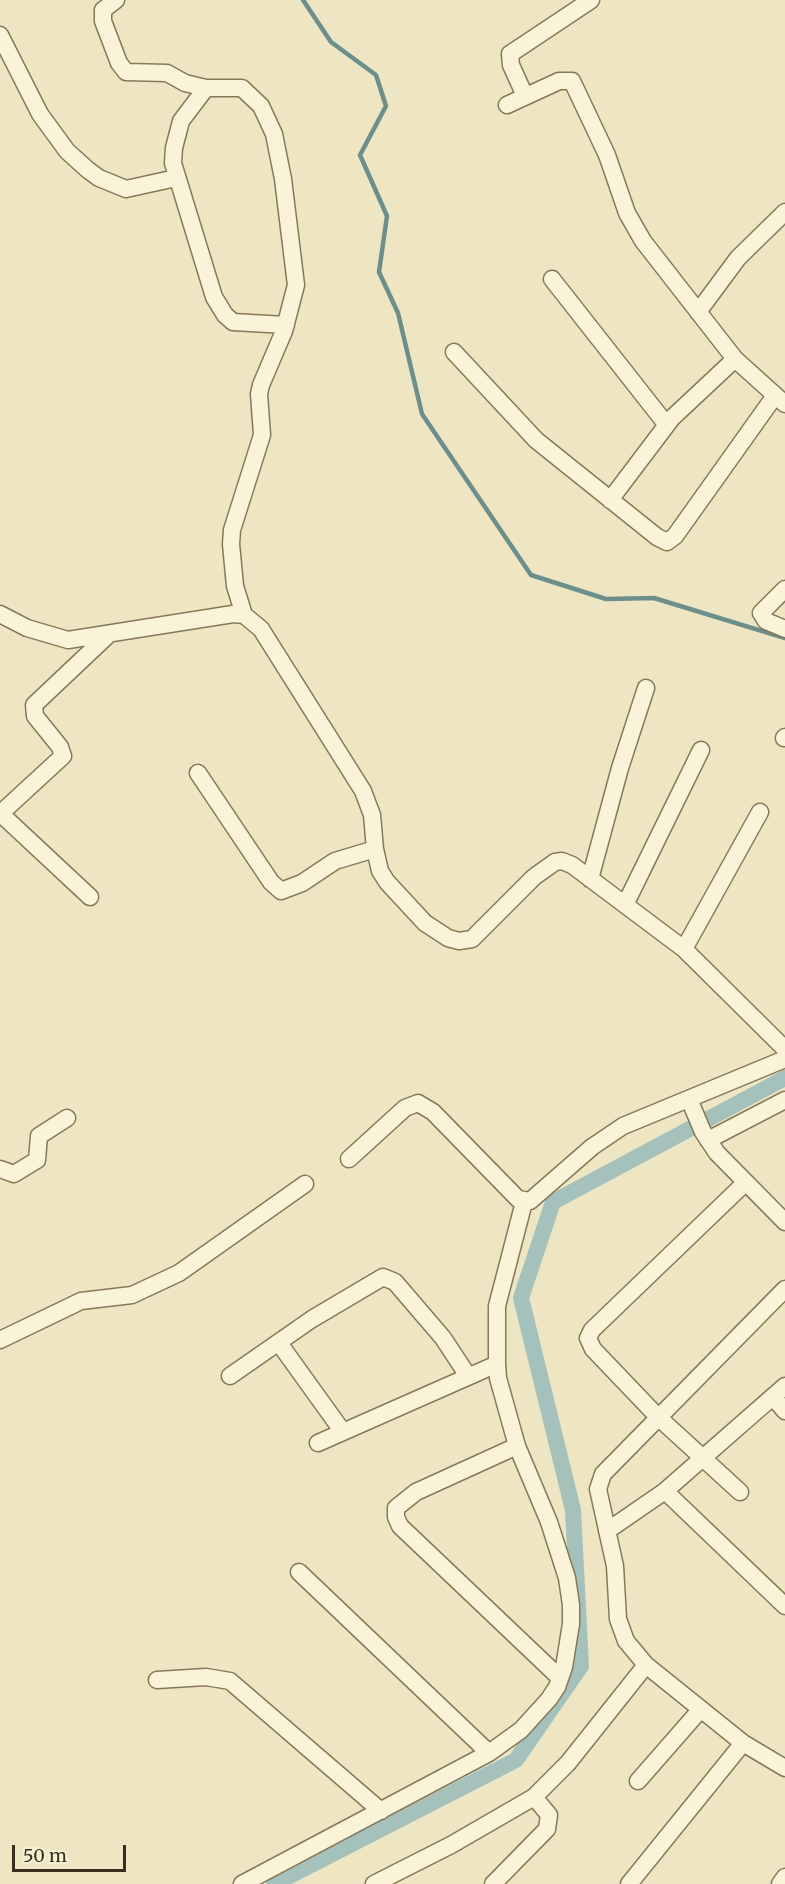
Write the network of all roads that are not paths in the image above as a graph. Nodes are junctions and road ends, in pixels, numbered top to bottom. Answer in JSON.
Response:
{"nodes":[{"id":1,"x":116,"y":0,"type":"edge"},
{"id":2,"x":591,"y":0,"type":"edge"},
{"id":3,"x":0,"y":35,"type":"edge"},
{"id":4,"x":206,"y":88,"type":"junction"},
{"id":5,"x":525,"y":96,"type":"junction"},
{"id":6,"x":507,"y":105,"type":"dead end"},
{"id":7,"x":176,"y":178,"type":"junction"},
{"id":8,"x":785,"y":212,"type":"edge"},
{"id":9,"x":552,"y":279,"type":"dead end"},
{"id":10,"x":698,"y":312,"type":"junction"},
{"id":11,"x":286,"y":325,"type":"junction"},
{"id":12,"x":454,"y":352,"type":"dead end"},
{"id":13,"x":735,"y":359,"type":"junction"},
{"id":14,"x":780,"y":401,"type":"edge"},
{"id":15,"x":666,"y":424,"type":"junction"},
{"id":16,"x":610,"y":500,"type":"junction"},
{"id":17,"x":785,"y":590,"type":"edge"},
{"id":18,"x":0,"y":614,"type":"edge"},
{"id":19,"x":244,"y":615,"type":"junction"},
{"id":20,"x":785,"y":629,"type":"edge"},
{"id":21,"x":107,"y":636,"type":"junction"},
{"id":22,"x":645,"y":688,"type":"dead end"},
{"id":23,"x":701,"y":750,"type":"dead end"},
{"id":24,"x":198,"y":773,"type":"dead end"},
{"id":25,"x":760,"y":812,"type":"dead end"},
{"id":26,"x":0,"y":813,"type":"edge"},
{"id":27,"x":375,"y":849,"type":"junction"},
{"id":28,"x":590,"y":879,"type":"junction"},
{"id":29,"x":90,"y":897,"type":"dead end"},
{"id":30,"x":624,"y":905,"type":"junction"},
{"id":31,"x":684,"y":949,"type":"junction"},
{"id":32,"x":785,"y":1049,"type":"edge"},
{"id":33,"x":785,"y":1059,"type":"edge"},
{"id":34,"x":785,"y":1100,"type":"edge"},
{"id":35,"x":691,"y":1105,"type":"junction"},
{"id":36,"x":67,"y":1118,"type":"dead end"},
{"id":37,"x":706,"y":1136,"type":"junction"},
{"id":38,"x":350,"y":1160,"type":"dead end"},
{"id":39,"x":0,"y":1169,"type":"edge"},
{"id":40,"x":745,"y":1183,"type":"junction"},
{"id":41,"x":305,"y":1184,"type":"dead end"},
{"id":42,"x":524,"y":1202,"type":"junction"},
{"id":43,"x":785,"y":1222,"type":"edge"},
{"id":44,"x":785,"y":1289,"type":"edge"},
{"id":45,"x":0,"y":1340,"type":"edge"},
{"id":46,"x":279,"y":1343,"type":"junction"},
{"id":47,"x":497,"y":1364,"type":"junction"},
{"id":48,"x":230,"y":1376,"type":"dead end"},
{"id":49,"x":468,"y":1376,"type":"junction"},
{"id":50,"x":779,"y":1392,"type":"edge"},
{"id":51,"x":785,"y":1411,"type":"edge"},
{"id":52,"x":658,"y":1417,"type":"junction"},
{"id":53,"x":343,"y":1432,"type":"junction"},
{"id":54,"x":318,"y":1443,"type":"dead end"},
{"id":55,"x":518,"y":1446,"type":"junction"},
{"id":56,"x":701,"y":1457,"type":"junction"},
{"id":57,"x":665,"y":1491,"type":"junction"},
{"id":58,"x":740,"y":1492,"type":"dead end"},
{"id":59,"x":607,"y":1531,"type":"junction"},
{"id":60,"x":299,"y":1572,"type":"dead end"},
{"id":61,"x":785,"y":1606,"type":"edge"},
{"id":62,"x":646,"y":1665,"type":"junction"},
{"id":63,"x":560,"y":1678,"type":"junction"},
{"id":64,"x":157,"y":1680,"type":"dead end"},
{"id":65,"x":701,"y":1709,"type":"junction"},
{"id":66,"x":743,"y":1743,"type":"junction"},
{"id":67,"x":489,"y":1753,"type":"junction"},
{"id":68,"x":785,"y":1768,"type":"edge"},
{"id":69,"x":638,"y":1781,"type":"dead end"},
{"id":70,"x":534,"y":1797,"type":"junction"},
{"id":71,"x":381,"y":1811,"type":"junction"},
{"id":72,"x":785,"y":1877,"type":"edge"},
{"id":73,"x":242,"y":1884,"type":"edge"},
{"id":74,"x":374,"y":1884,"type":"edge"},
{"id":75,"x":493,"y":1884,"type":"edge"},
{"id":76,"x":630,"y":1884,"type":"edge"},
{"id":77,"x":780,"y":1884,"type":"edge"}],
"edges":[{"from":1,"to":4,"type":"street"},
{"from":2,"to":5,"type":"street"},
{"from":3,"to":7,"type":"street"},
{"from":4,"to":7,"type":"street"},
{"from":4,"to":11,"type":"street"},
{"from":5,"to":6,"type":"street"},
{"from":5,"to":10,"type":"street"},
{"from":7,"to":11,"type":"street"},
{"from":8,"to":10,"type":"street"},
{"from":9,"to":15,"type":"street"},
{"from":10,"to":13,"type":"street"},
{"from":11,"to":19,"type":"street"},
{"from":12,"to":16,"type":"street"},
{"from":13,"to":14,"type":"street"},
{"from":13,"to":15,"type":"street"},
{"from":14,"to":16,"type":"street"},
{"from":15,"to":16,"type":"street"},
{"from":17,"to":20,"type":"street"},
{"from":18,"to":21,"type":"street"},
{"from":19,"to":21,"type":"street"},
{"from":19,"to":27,"type":"street"},
{"from":21,"to":26,"type":"street"},
{"from":22,"to":28,"type":"street"},
{"from":23,"to":30,"type":"street"},
{"from":24,"to":27,"type":"street"},
{"from":25,"to":31,"type":"street"},
{"from":26,"to":29,"type":"street"},
{"from":27,"to":28,"type":"street"},
{"from":28,"to":30,"type":"street"},
{"from":30,"to":31,"type":"street"},
{"from":31,"to":32,"type":"street"},
{"from":33,"to":35,"type":"street"},
{"from":34,"to":37,"type":"street"},
{"from":35,"to":37,"type":"street"},
{"from":35,"to":42,"type":"street"},
{"from":36,"to":39,"type":"street"},
{"from":37,"to":40,"type":"street"},
{"from":38,"to":42,"type":"street"},
{"from":40,"to":43,"type":"street"},
{"from":40,"to":52,"type":"street"},
{"from":41,"to":45,"type":"street"},
{"from":42,"to":47,"type":"street"},
{"from":44,"to":52,"type":"street"},
{"from":46,"to":48,"type":"street"},
{"from":46,"to":49,"type":"street"},
{"from":46,"to":53,"type":"street"},
{"from":47,"to":49,"type":"street"},
{"from":47,"to":55,"type":"street"},
{"from":49,"to":53,"type":"street"},
{"from":50,"to":51,"type":"street"},
{"from":50,"to":56,"type":"street"},
{"from":52,"to":56,"type":"street"},
{"from":52,"to":59,"type":"street"},
{"from":53,"to":54,"type":"street"},
{"from":55,"to":63,"type":"street"},
{"from":55,"to":63,"type":"street"},
{"from":56,"to":57,"type":"street"},
{"from":56,"to":58,"type":"street"},
{"from":57,"to":59,"type":"street"},
{"from":57,"to":61,"type":"street"},
{"from":59,"to":62,"type":"street"},
{"from":60,"to":67,"type":"street"},
{"from":62,"to":65,"type":"street"},
{"from":62,"to":70,"type":"street"},
{"from":63,"to":67,"type":"street"},
{"from":64,"to":71,"type":"street"},
{"from":65,"to":66,"type":"street"},
{"from":65,"to":69,"type":"street"},
{"from":66,"to":68,"type":"street"},
{"from":66,"to":76,"type":"street"},
{"from":67,"to":71,"type":"street"},
{"from":70,"to":74,"type":"street"},
{"from":70,"to":75,"type":"street"},
{"from":71,"to":73,"type":"street"},
{"from":72,"to":77,"type":"street"}]}
